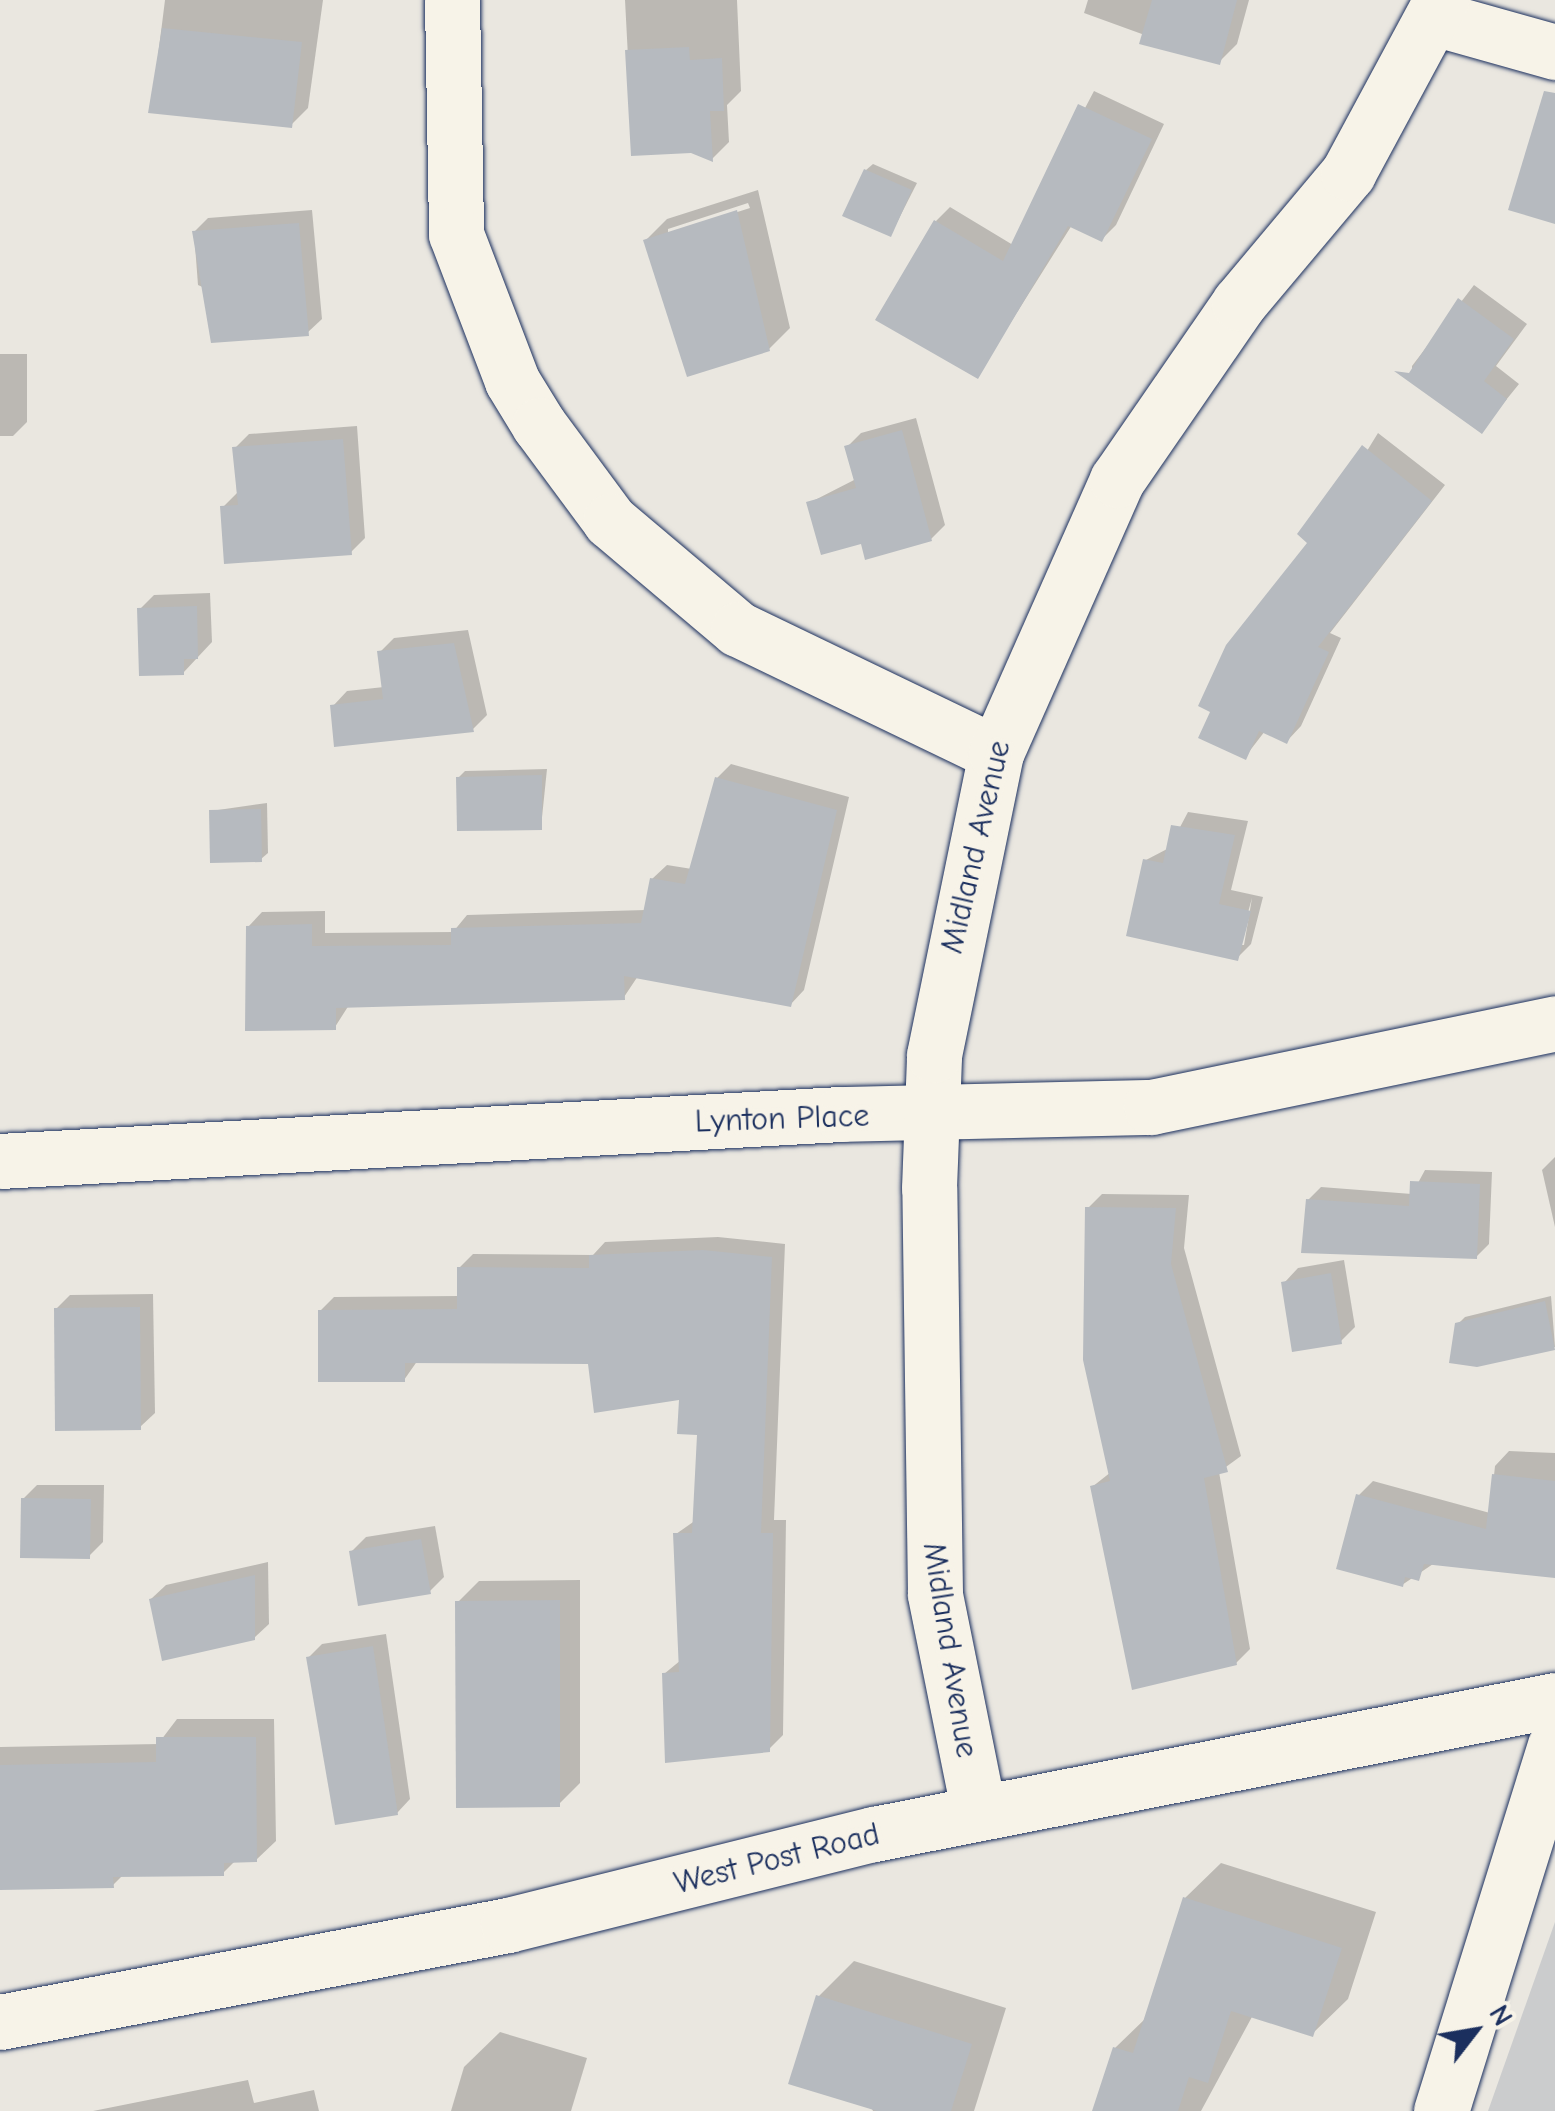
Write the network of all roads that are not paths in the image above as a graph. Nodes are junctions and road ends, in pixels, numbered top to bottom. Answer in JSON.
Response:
{"nodes":[{"id":1,"x":452,"y":0,"type":"edge"},
{"id":2,"x":1438,"y":9,"type":"edge"},
{"id":3,"x":1555,"y":52,"type":"edge"},
{"id":4,"x":996,"y":752,"type":"junction"},
{"id":5,"x":1555,"y":1023,"type":"edge"},
{"id":6,"x":931,"y":1115,"type":"junction"},
{"id":7,"x":0,"y":1161,"type":"edge"},
{"id":8,"x":1555,"y":1700,"type":"edge"},
{"id":9,"x":1555,"y":1745,"type":"edge"},
{"id":10,"x":979,"y":1813,"type":"junction"},
{"id":11,"x":0,"y":2022,"type":"edge"},
{"id":12,"x":1440,"y":2111,"type":"edge"}],
"edges":[{"from":1,"to":4,"type":"street"},
{"from":2,"to":3,"type":"street"},
{"from":2,"to":4,"type":"street","name":"Midland Avenue"},
{"from":4,"to":6,"type":"street","name":"Midland Avenue"},
{"from":5,"to":6,"type":"street","name":"Lynton Place"},
{"from":6,"to":7,"type":"street","name":"Lynton Place"},
{"from":6,"to":10,"type":"street","name":"Midland Avenue"},
{"from":8,"to":10,"type":"street","name":"West Post Road"},
{"from":9,"to":12,"type":"street"},
{"from":10,"to":11,"type":"street","name":"West Post Road"}]}
